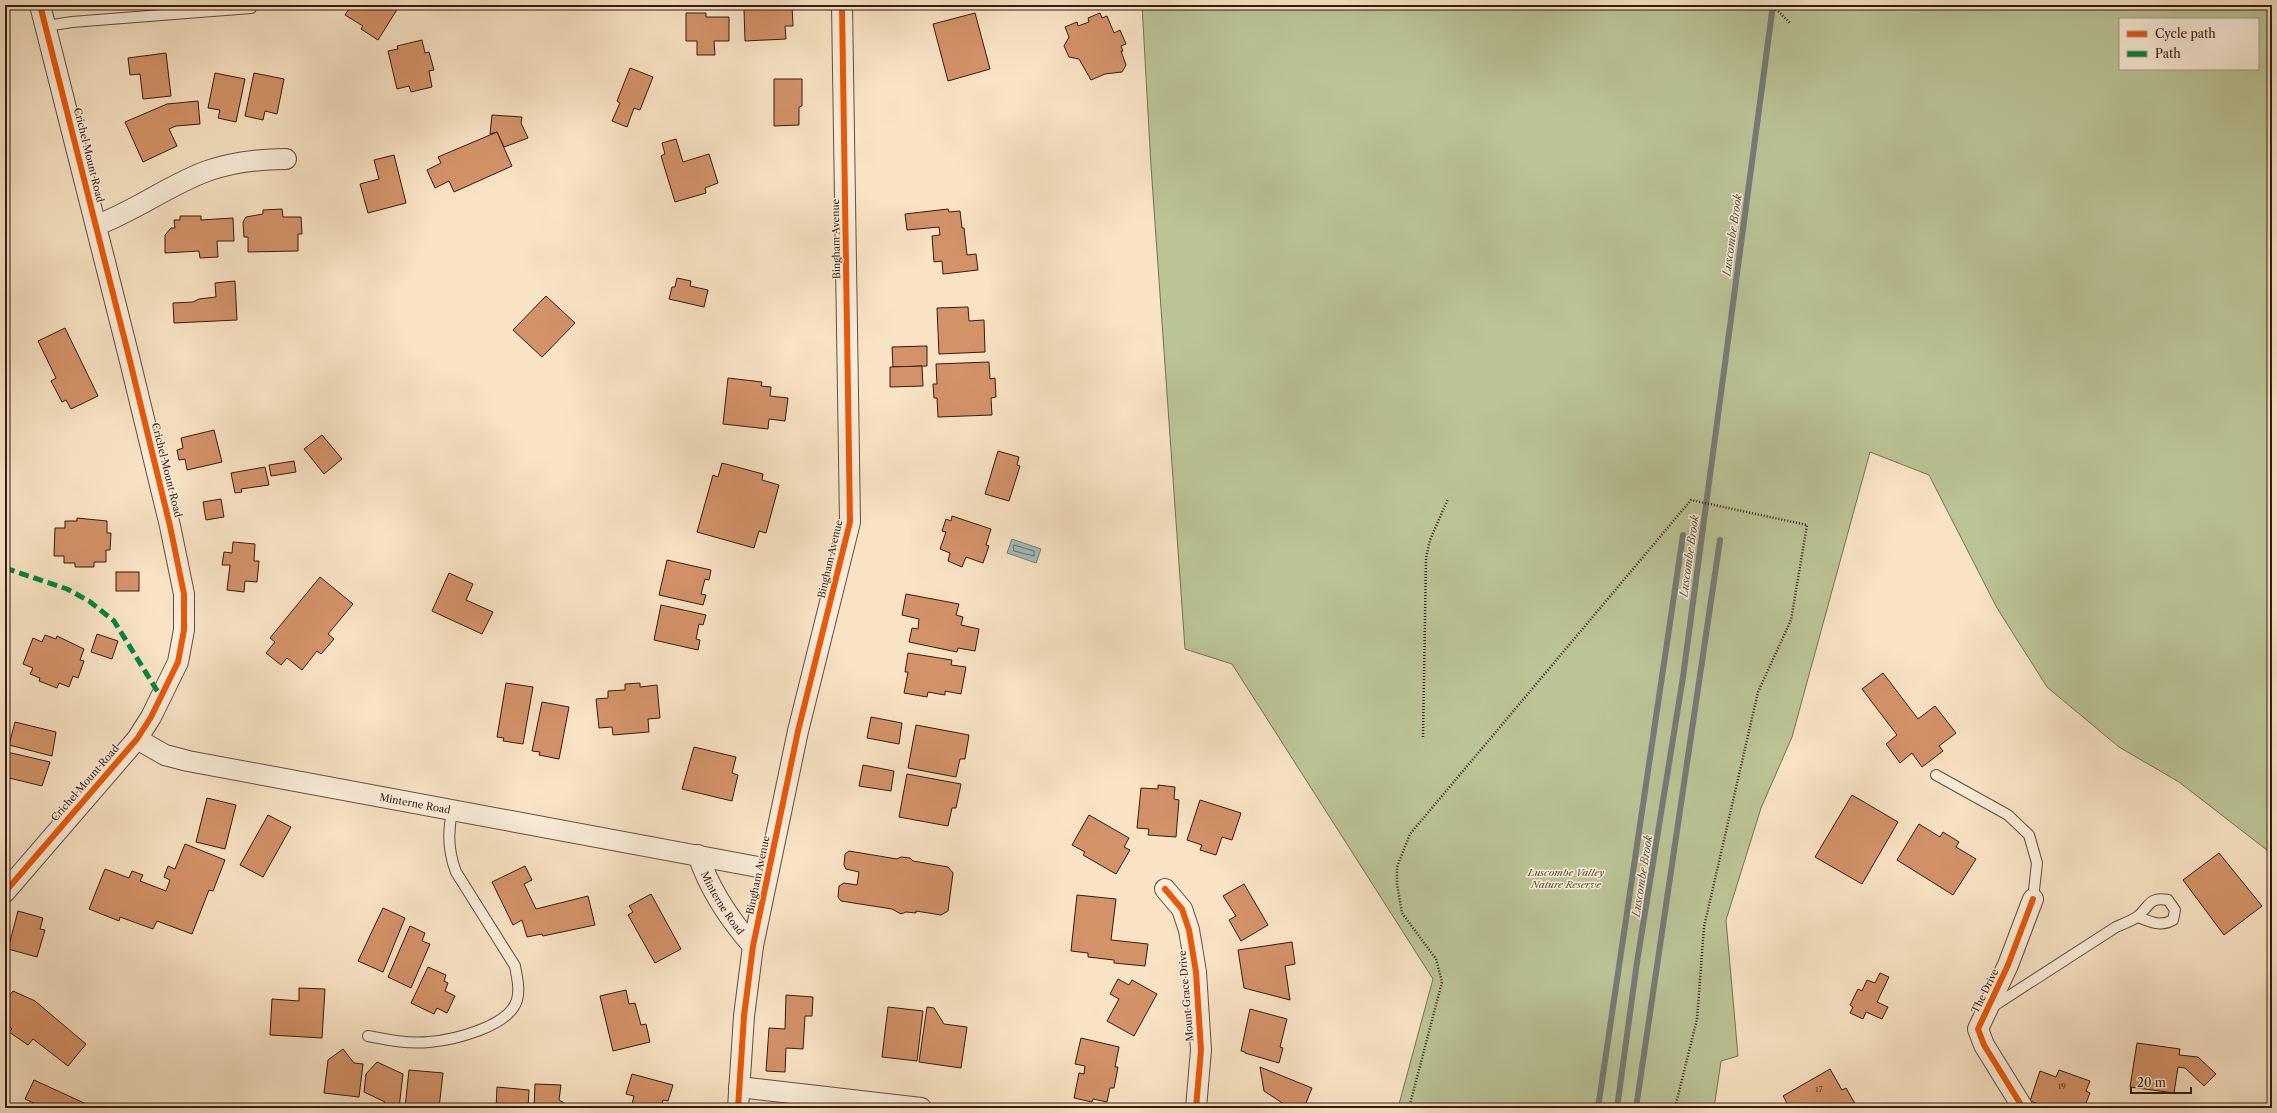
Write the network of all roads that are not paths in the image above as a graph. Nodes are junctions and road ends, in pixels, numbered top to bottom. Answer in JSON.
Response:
{"nodes":[{"id":1,"x":40,"y":5,"type":"edge"},
{"id":2,"x":842,"y":5,"type":"edge"},
{"id":3,"x":251,"y":8,"type":"dead end"},
{"id":4,"x":46,"y":26,"type":"junction"},
{"id":5,"x":286,"y":159,"type":"dead end"},
{"id":6,"x":97,"y":225,"type":"junction"},
{"id":7,"x":137,"y":739,"type":"junction"},
{"id":8,"x":1936,"y":775,"type":"dead end"},
{"id":9,"x":454,"y":809,"type":"junction"},
{"id":10,"x":698,"y":855,"type":"junction"},
{"id":11,"x":769,"y":869,"type":"junction"},
{"id":12,"x":1165,"y":889,"type":"dead end"},
{"id":13,"x":5,"y":892,"type":"edge"},
{"id":14,"x":2033,"y":899,"type":"joint"},
{"id":15,"x":2138,"y":916,"type":"dead end"},
{"id":16,"x":753,"y":946,"type":"junction"},
{"id":17,"x":1987,"y":1011,"type":"junction"},
{"id":18,"x":368,"y":1036,"type":"dead end"},
{"id":19,"x":738,"y":1087,"type":"junction"},
{"id":20,"x":738,"y":1108,"type":"edge"},
{"id":21,"x":920,"y":1108,"type":"edge"},
{"id":22,"x":1196,"y":1108,"type":"edge"},
{"id":23,"x":2023,"y":1108,"type":"edge"}],
"edges":[{"from":1,"to":4,"type":"street","name":"Crichel Mount Road"},
{"from":2,"to":11,"type":"street","name":"Bingham Avenue"},
{"from":3,"to":4,"type":"lane"},
{"from":4,"to":6,"type":"street","name":"Crichel Mount Road"},
{"from":5,"to":6,"type":"street"},
{"from":6,"to":7,"type":"street","name":"Crichel Mount Road"},
{"from":7,"to":9,"type":"street","name":"Minterne Road"},
{"from":7,"to":13,"type":"street","name":"Crichel Mount Road"},
{"from":8,"to":14,"type":"lane"},
{"from":9,"to":10,"type":"street","name":"Minterne Road"},
{"from":9,"to":18,"type":"lane"},
{"from":10,"to":11,"type":"street","name":"Minterne Road"},
{"from":10,"to":16,"type":"street","name":"Minterne Road"},
{"from":11,"to":16,"type":"street","name":"Bingham Avenue"},
{"from":12,"to":22,"type":"street","name":"Mount Grace Drive"},
{"from":14,"to":17,"type":"street","name":"The Drive"},
{"from":15,"to":17,"type":"lane"},
{"from":16,"to":19,"type":"street","name":"Bingham Avenue"},
{"from":17,"to":23,"type":"street","name":"The Drive"},
{"from":19,"to":20,"type":"street","name":"Bingham Avenue"},
{"from":19,"to":21,"type":"street"}]}
